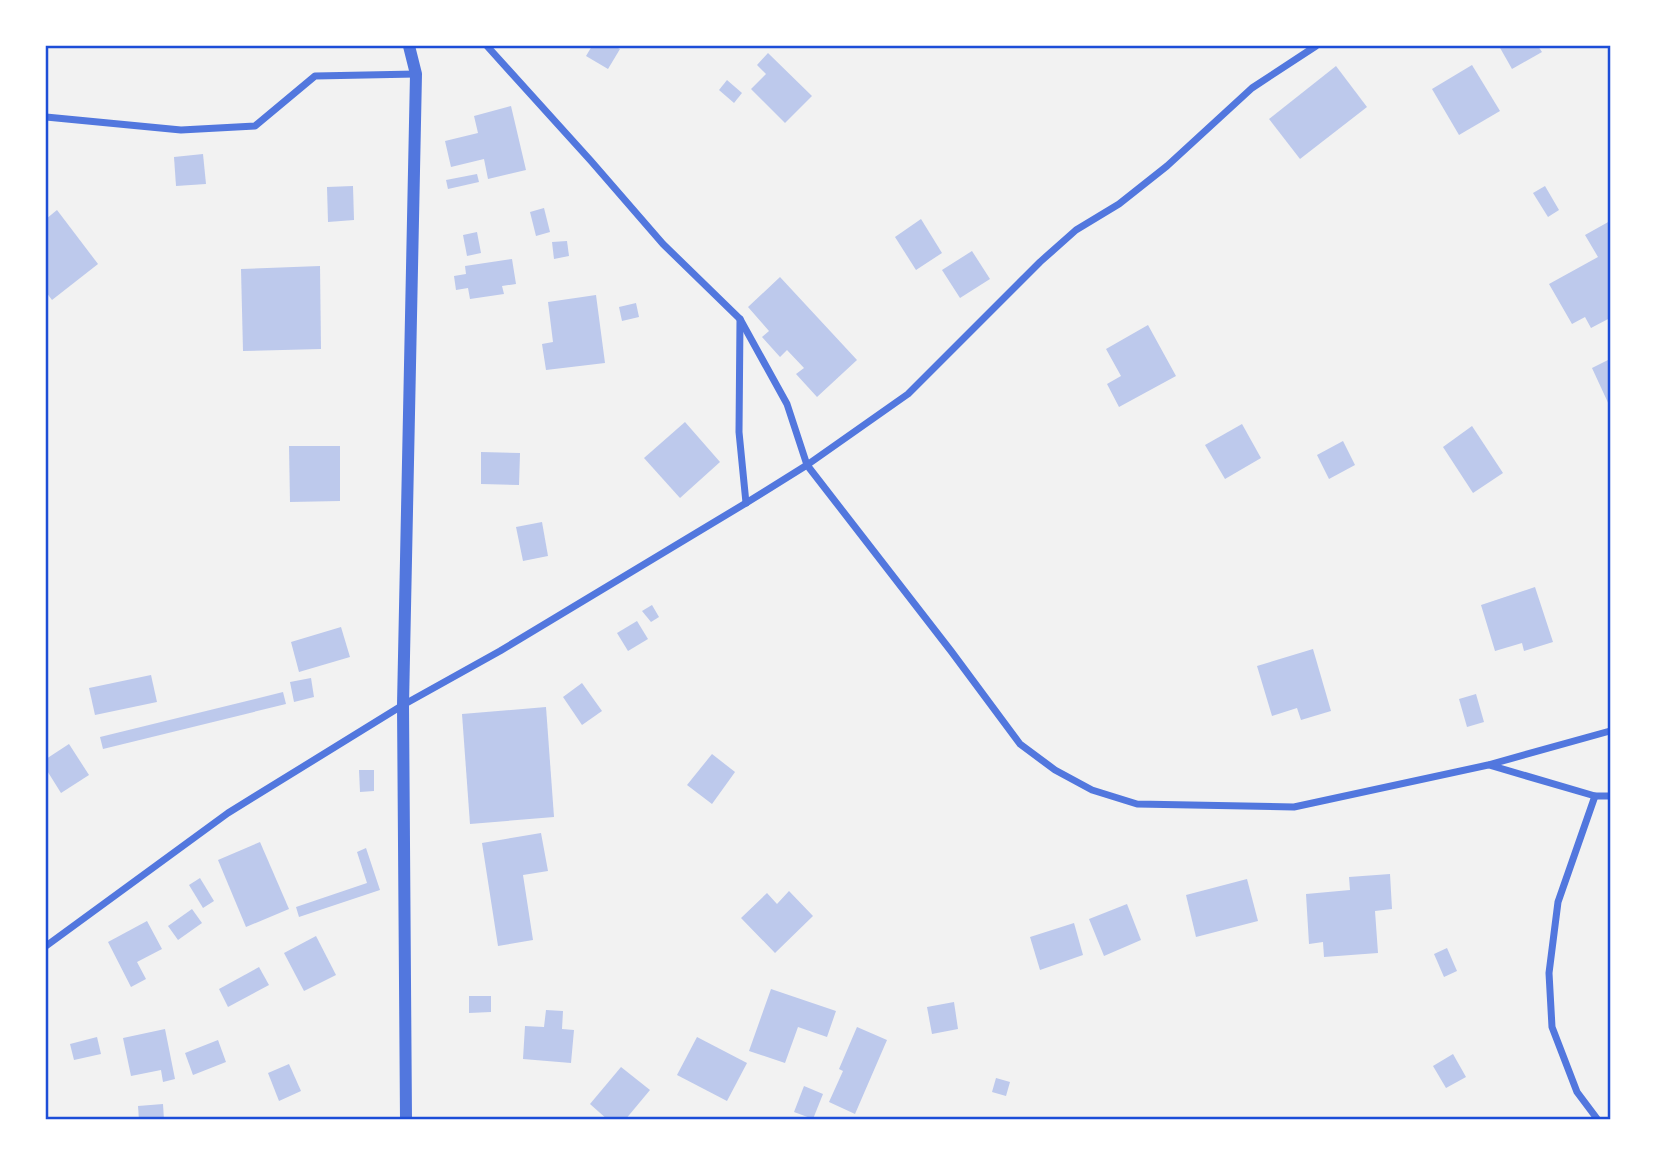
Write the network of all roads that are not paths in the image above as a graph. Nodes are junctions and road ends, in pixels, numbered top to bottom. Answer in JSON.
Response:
{"nodes":[{"id":1,"x":410,"y":46,"type":"edge"},
{"id":2,"x":487,"y":46,"type":"edge"},
{"id":3,"x":1317,"y":46,"type":"edge"},
{"id":4,"x":416,"y":74,"type":"junction"},
{"id":5,"x":46,"y":117,"type":"edge"},
{"id":6,"x":740,"y":318,"type":"junction"},
{"id":7,"x":807,"y":465,"type":"junction"},
{"id":8,"x":746,"y":503,"type":"junction"},
{"id":9,"x":403,"y":705,"type":"junction"},
{"id":10,"x":1611,"y":731,"type":"edge"},
{"id":11,"x":1488,"y":765,"type":"junction"},
{"id":12,"x":1595,"y":796,"type":"junction"},
{"id":13,"x":1611,"y":796,"type":"edge"},
{"id":14,"x":46,"y":946,"type":"edge"},
{"id":15,"x":406,"y":1119,"type":"edge"},
{"id":16,"x":1598,"y":1119,"type":"edge"}],
"edges":[{"from":1,"to":4,"type":"street"},
{"from":2,"to":6,"type":"street"},
{"from":3,"to":7,"type":"street"},
{"from":4,"to":5,"type":"street"},
{"from":4,"to":9,"type":"street"},
{"from":6,"to":7,"type":"street"},
{"from":6,"to":8,"type":"street"},
{"from":7,"to":8,"type":"street"},
{"from":7,"to":11,"type":"street"},
{"from":8,"to":9,"type":"street"},
{"from":9,"to":14,"type":"street"},
{"from":9,"to":15,"type":"street"},
{"from":10,"to":11,"type":"street"},
{"from":11,"to":12,"type":"street"},
{"from":12,"to":13,"type":"street"},
{"from":12,"to":16,"type":"street"}]}
